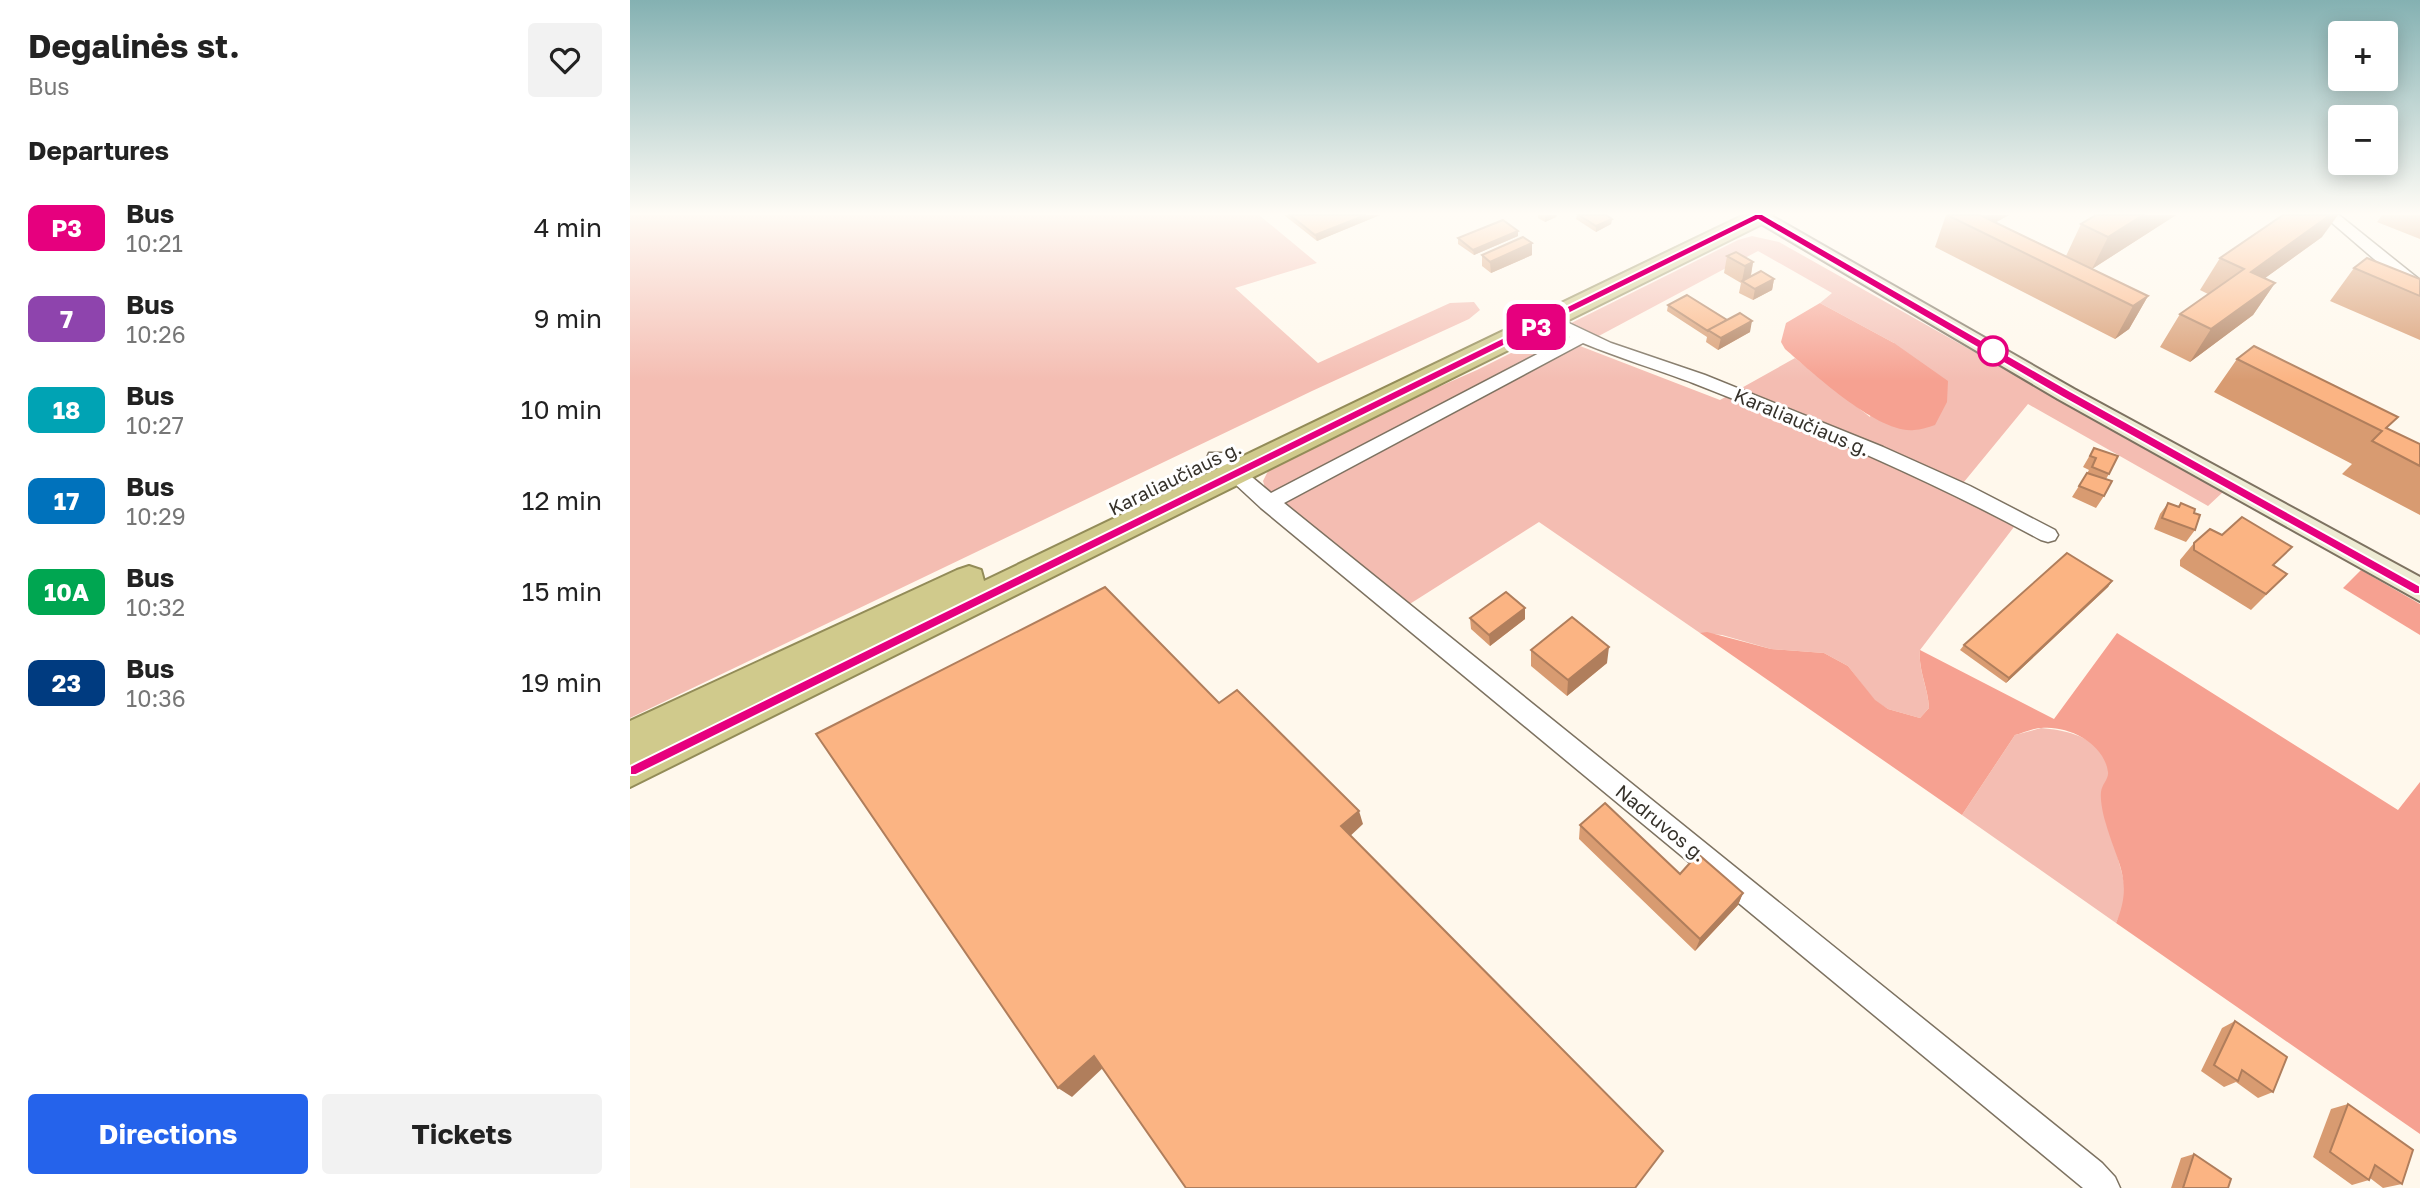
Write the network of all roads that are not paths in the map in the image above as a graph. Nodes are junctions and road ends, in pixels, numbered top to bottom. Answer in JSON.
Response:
{"nodes":[{"id":1,"x":1609,"y":270,"type":"edge"},
{"id":2,"x":1651,"y":270,"type":"edge"},
{"id":3,"x":1853,"y":270,"type":"edge"},
{"id":4,"x":2396,"y":270,"type":"edge"},
{"id":5,"x":2420,"y":287,"type":"edge"},
{"id":6,"x":1552,"y":320,"type":"junction"},
{"id":7,"x":1582,"y":337,"type":"junction"},
{"id":8,"x":1226,"y":466,"type":"junction"},
{"id":9,"x":1268,"y":503,"type":"junction"},
{"id":10,"x":2049,"y":535,"type":"dead end"},
{"id":11,"x":2420,"y":590,"type":"edge"},
{"id":12,"x":630,"y":739,"type":"edge"},
{"id":13,"x":630,"y":771,"type":"edge"},
{"id":14,"x":2104,"y":1188,"type":"edge"}],
"edges":[{"from":1,"to":8,"type":"highway","name":"Karaliaučiaus g."},
{"from":2,"to":6,"type":"highway","name":"Karaliaučiaus g."},
{"from":3,"to":11,"type":"main road"},
{"from":4,"to":5,"type":"street"},
{"from":6,"to":7,"type":"street","name":"Karaliaučiaus g."},
{"from":6,"to":8,"type":"highway","name":"Karaliaučiaus g."},
{"from":7,"to":9,"type":"street"},
{"from":7,"to":10,"type":"street","name":"Karaliaučiaus g."},
{"from":8,"to":9,"type":"street","name":"Nadruvos g."},
{"from":8,"to":12,"type":"highway","name":"Karaliaučiaus g."},
{"from":8,"to":13,"type":"highway","name":"Karaliaučiaus g."},
{"from":9,"to":14,"type":"street","name":"Nadruvos g."}]}
